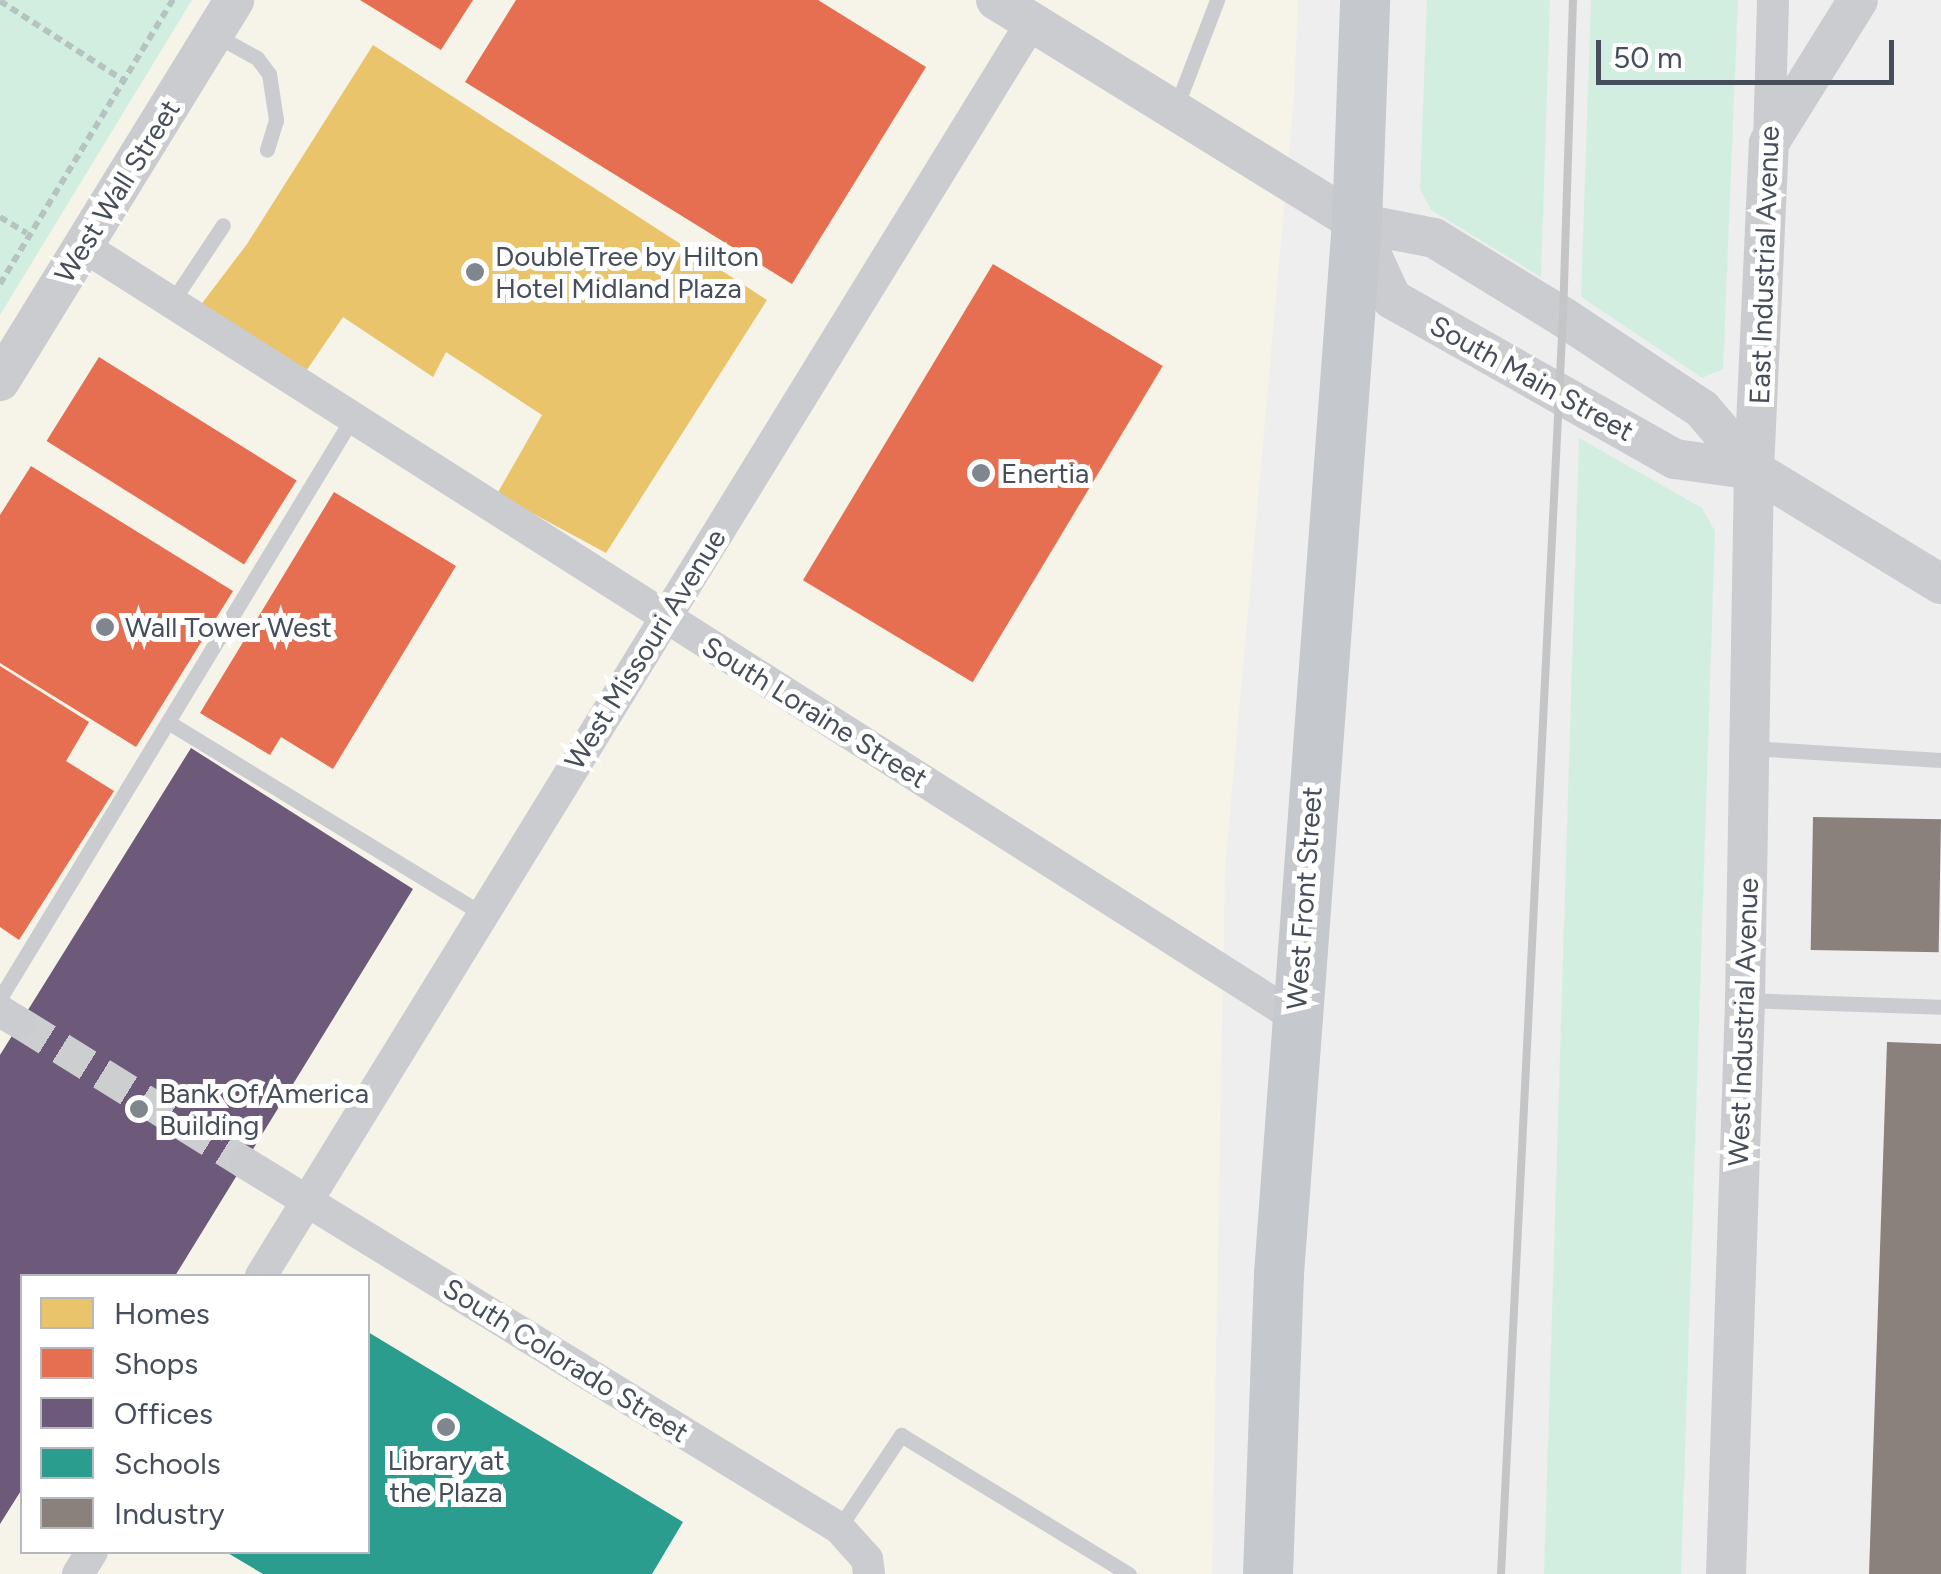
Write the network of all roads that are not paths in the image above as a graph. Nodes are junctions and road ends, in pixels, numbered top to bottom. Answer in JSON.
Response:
{"nodes":[{"id":1,"x":234,"y":0,"type":"edge"},
{"id":2,"x":996,"y":0,"type":"edge"},
{"id":3,"x":1217,"y":0,"type":"edge"},
{"id":4,"x":1365,"y":0,"type":"edge"},
{"id":5,"x":1773,"y":0,"type":"edge"},
{"id":6,"x":1858,"y":0,"type":"edge"},
{"id":7,"x":1032,"y":22,"type":"junction"},
{"id":8,"x":214,"y":34,"type":"junction"},
{"id":9,"x":1175,"y":110,"type":"junction"},
{"id":10,"x":1769,"y":143,"type":"junction"},
{"id":11,"x":267,"y":150,"type":"dead end"},
{"id":12,"x":1357,"y":223,"type":"junction"},
{"id":13,"x":222,"y":225,"type":"dead end"},
{"id":14,"x":83,"y":246,"type":"junction"},
{"id":15,"x":172,"y":302,"type":"junction"},
{"id":16,"x":0,"y":381,"type":"edge"},
{"id":17,"x":353,"y":417,"type":"junction"},
{"id":18,"x":1754,"y":470,"type":"junction"},
{"id":19,"x":1941,"y":584,"type":"edge"},
{"id":20,"x":665,"y":616,"type":"junction"},
{"id":21,"x":168,"y":722,"type":"junction"},
{"id":22,"x":1750,"y":748,"type":"junction"},
{"id":23,"x":1941,"y":760,"type":"edge"},
{"id":24,"x":482,"y":914,"type":"junction"},
{"id":25,"x":1745,"y":1000,"type":"junction"},
{"id":26,"x":1941,"y":1006,"type":"edge"},
{"id":27,"x":7,"y":1011,"type":"edge"},
{"id":28,"x":1295,"y":1017,"type":"junction"},
{"id":29,"x":245,"y":1163,"type":"tunnel mouth"},
{"id":30,"x":307,"y":1201,"type":"junction"},
{"id":31,"x":262,"y":1274,"type":"edge"},
{"id":32,"x":839,"y":1528,"type":"junction"},
{"id":33,"x":869,"y":1574,"type":"edge"},
{"id":34,"x":1129,"y":1574,"type":"edge"},
{"id":35,"x":1268,"y":1574,"type":"edge"},
{"id":36,"x":1726,"y":1574,"type":"edge"}],
"edges":[{"from":1,"to":8,"type":"street","name":"West Wall Street"},
{"from":2,"to":7,"type":"street","name":"South Main Street"},
{"from":3,"to":9,"type":"lane"},
{"from":4,"to":12,"type":"main road","name":"West Front Street"},
{"from":5,"to":10,"type":"street","name":"East Industrial Avenue"},
{"from":6,"to":10,"type":"street"},
{"from":7,"to":9,"type":"street","name":"South Main Street"},
{"from":7,"to":20,"type":"street","name":"West Missouri Avenue"},
{"from":8,"to":11,"type":"lane"},
{"from":8,"to":14,"type":"street","name":"West Wall Street"},
{"from":9,"to":12,"type":"street","name":"South Main Street"},
{"from":10,"to":18,"type":"street","name":"East Industrial Avenue"},
{"from":12,"to":18,"type":"street","name":"South Main Street"},
{"from":12,"to":18,"type":"street","name":"South Main Street"},
{"from":12,"to":28,"type":"main road","name":"West Front Street"},
{"from":13,"to":15,"type":"lane"},
{"from":14,"to":15,"type":"street","name":"South Loraine Street"},
{"from":14,"to":16,"type":"street","name":"West Wall Street"},
{"from":15,"to":17,"type":"street","name":"South Loraine Street"},
{"from":17,"to":20,"type":"street","name":"South Loraine Street"},
{"from":17,"to":21,"type":"lane"},
{"from":18,"to":19,"type":"street","name":"South Main Street"},
{"from":18,"to":22,"type":"street","name":"West Industrial Avenue"},
{"from":20,"to":24,"type":"street","name":"West Missouri Avenue"},
{"from":20,"to":28,"type":"street","name":"South Loraine Street"},
{"from":21,"to":24,"type":"lane"},
{"from":21,"to":27,"type":"lane"},
{"from":22,"to":23,"type":"lane"},
{"from":22,"to":25,"type":"street","name":"West Industrial Avenue"},
{"from":24,"to":30,"type":"street","name":"West Missouri Avenue"},
{"from":25,"to":26,"type":"lane"},
{"from":25,"to":36,"type":"street","name":"West Industrial Avenue"},
{"from":28,"to":35,"type":"main road","name":"West Front Street"},
{"from":29,"to":30,"type":"street","name":"South Colorado Street"},
{"from":30,"to":31,"type":"street","name":"West Missouri Avenue"},
{"from":30,"to":32,"type":"street","name":"South Colorado Street"},
{"from":32,"to":33,"type":"street","name":"South Colorado Street"},
{"from":32,"to":34,"type":"lane"}]}
